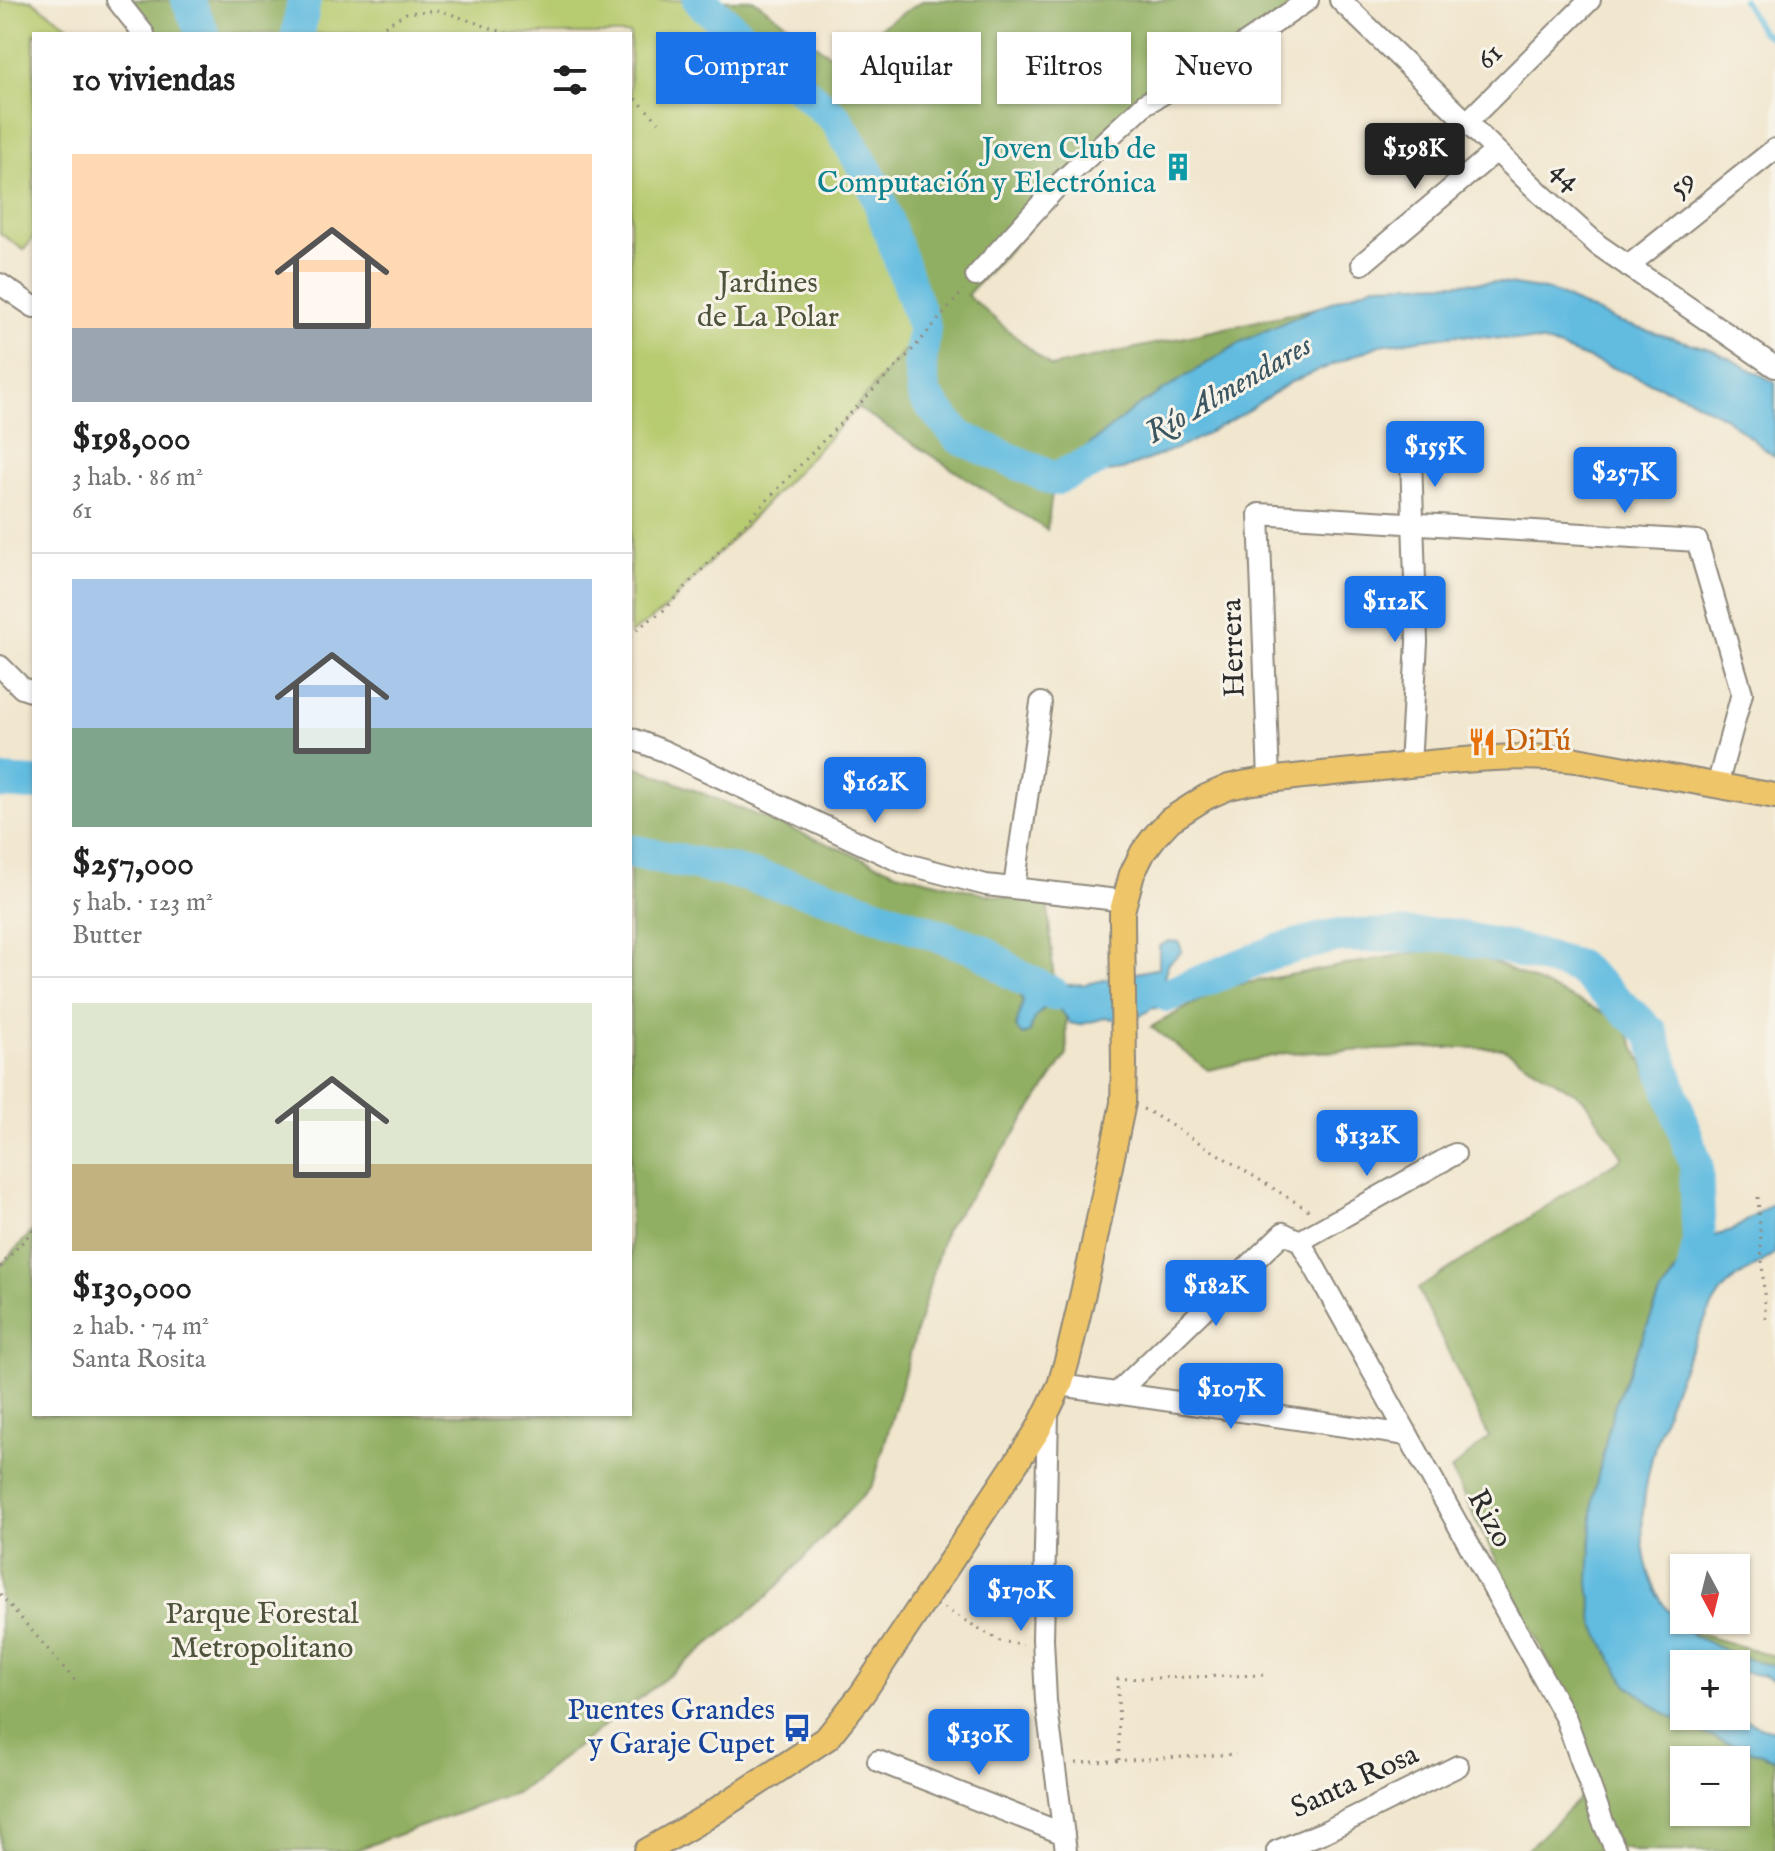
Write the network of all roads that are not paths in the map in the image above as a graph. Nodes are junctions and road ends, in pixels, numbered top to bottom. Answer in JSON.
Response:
{"nodes":[{"id":1,"x":117,"y":0,"type":"edge"},
{"id":2,"x":1308,"y":0,"type":"edge"},
{"id":3,"x":1340,"y":0,"type":"edge"},
{"id":4,"x":1590,"y":0,"type":"edge"},
{"id":5,"x":142,"y":32,"type":"edge"},
{"id":6,"x":1467,"y":122,"type":"junction"},
{"id":7,"x":1775,"y":149,"type":"edge"},
{"id":8,"x":1496,"y":151,"type":"junction"},
{"id":9,"x":1362,"y":264,"type":"dead end"},
{"id":10,"x":1628,"y":266,"type":"junction"},
{"id":11,"x":976,"y":276,"type":"dead end"},
{"id":12,"x":0,"y":284,"type":"edge"},
{"id":13,"x":32,"y":306,"type":"edge"},
{"id":14,"x":1775,"y":367,"type":"edge"},
{"id":15,"x":1411,"y":457,"type":"dead end"},
{"id":16,"x":1414,"y":523,"type":"junction"},
{"id":17,"x":0,"y":666,"type":"edge"},
{"id":18,"x":28,"y":690,"type":"edge"},
{"id":19,"x":1041,"y":703,"type":"dead end"},
{"id":20,"x":632,"y":739,"type":"edge"},
{"id":21,"x":1410,"y":765,"type":"junction"},
{"id":22,"x":1269,"y":780,"type":"junction"},
{"id":23,"x":1717,"y":786,"type":"junction"},
{"id":24,"x":1775,"y":796,"type":"edge"},
{"id":25,"x":1014,"y":887,"type":"junction"},
{"id":26,"x":1124,"y":911,"type":"junction"},
{"id":27,"x":1455,"y":1154,"type":"dead end"},
{"id":28,"x":1292,"y":1237,"type":"junction"},
{"id":29,"x":1060,"y":1385,"type":"junction"},
{"id":30,"x":1118,"y":1392,"type":"junction"},
{"id":31,"x":1048,"y":1412,"type":"junction"},
{"id":32,"x":1407,"y":1435,"type":"junction"},
{"id":33,"x":878,"y":1761,"type":"dead end"},
{"id":34,"x":1458,"y":1766,"type":"dead end"},
{"id":35,"x":1065,"y":1842,"type":"edge"},
{"id":36,"x":647,"y":1851,"type":"edge"},
{"id":37,"x":1277,"y":1851,"type":"edge"},
{"id":38,"x":1616,"y":1851,"type":"edge"}],
"edges":[{"from":1,"to":5,"type":"street"},
{"from":2,"to":11,"type":"street"},
{"from":3,"to":6,"type":"street","name":"44"},
{"from":4,"to":6,"type":"street","name":"61"},
{"from":6,"to":8,"type":"street","name":"44"},
{"from":7,"to":10,"type":"street","name":"59"},
{"from":8,"to":9,"type":"street"},
{"from":8,"to":10,"type":"street","name":"44"},
{"from":10,"to":14,"type":"street","name":"44"},
{"from":12,"to":13,"type":"street"},
{"from":15,"to":16,"type":"street"},
{"from":16,"to":21,"type":"street"},
{"from":16,"to":22,"type":"street","name":"Herrera"},
{"from":16,"to":23,"type":"street"},
{"from":17,"to":18,"type":"street"},
{"from":19,"to":25,"type":"street"},
{"from":20,"to":25,"type":"street"},
{"from":21,"to":22,"type":"main road"},
{"from":21,"to":23,"type":"main road"},
{"from":22,"to":26,"type":"main road"},
{"from":23,"to":24,"type":"main road"},
{"from":25,"to":26,"type":"street"},
{"from":26,"to":29,"type":"main road"},
{"from":27,"to":28,"type":"street"},
{"from":28,"to":30,"type":"street"},
{"from":28,"to":32,"type":"street","name":"Rizo"},
{"from":29,"to":30,"type":"street"},
{"from":29,"to":31,"type":"main road"},
{"from":30,"to":32,"type":"street"},
{"from":31,"to":35,"type":"street"},
{"from":31,"to":36,"type":"main road"},
{"from":32,"to":38,"type":"street","name":"Rizo"},
{"from":33,"to":35,"type":"street"},
{"from":34,"to":37,"type":"street","name":"Santa Rosa"}]}
